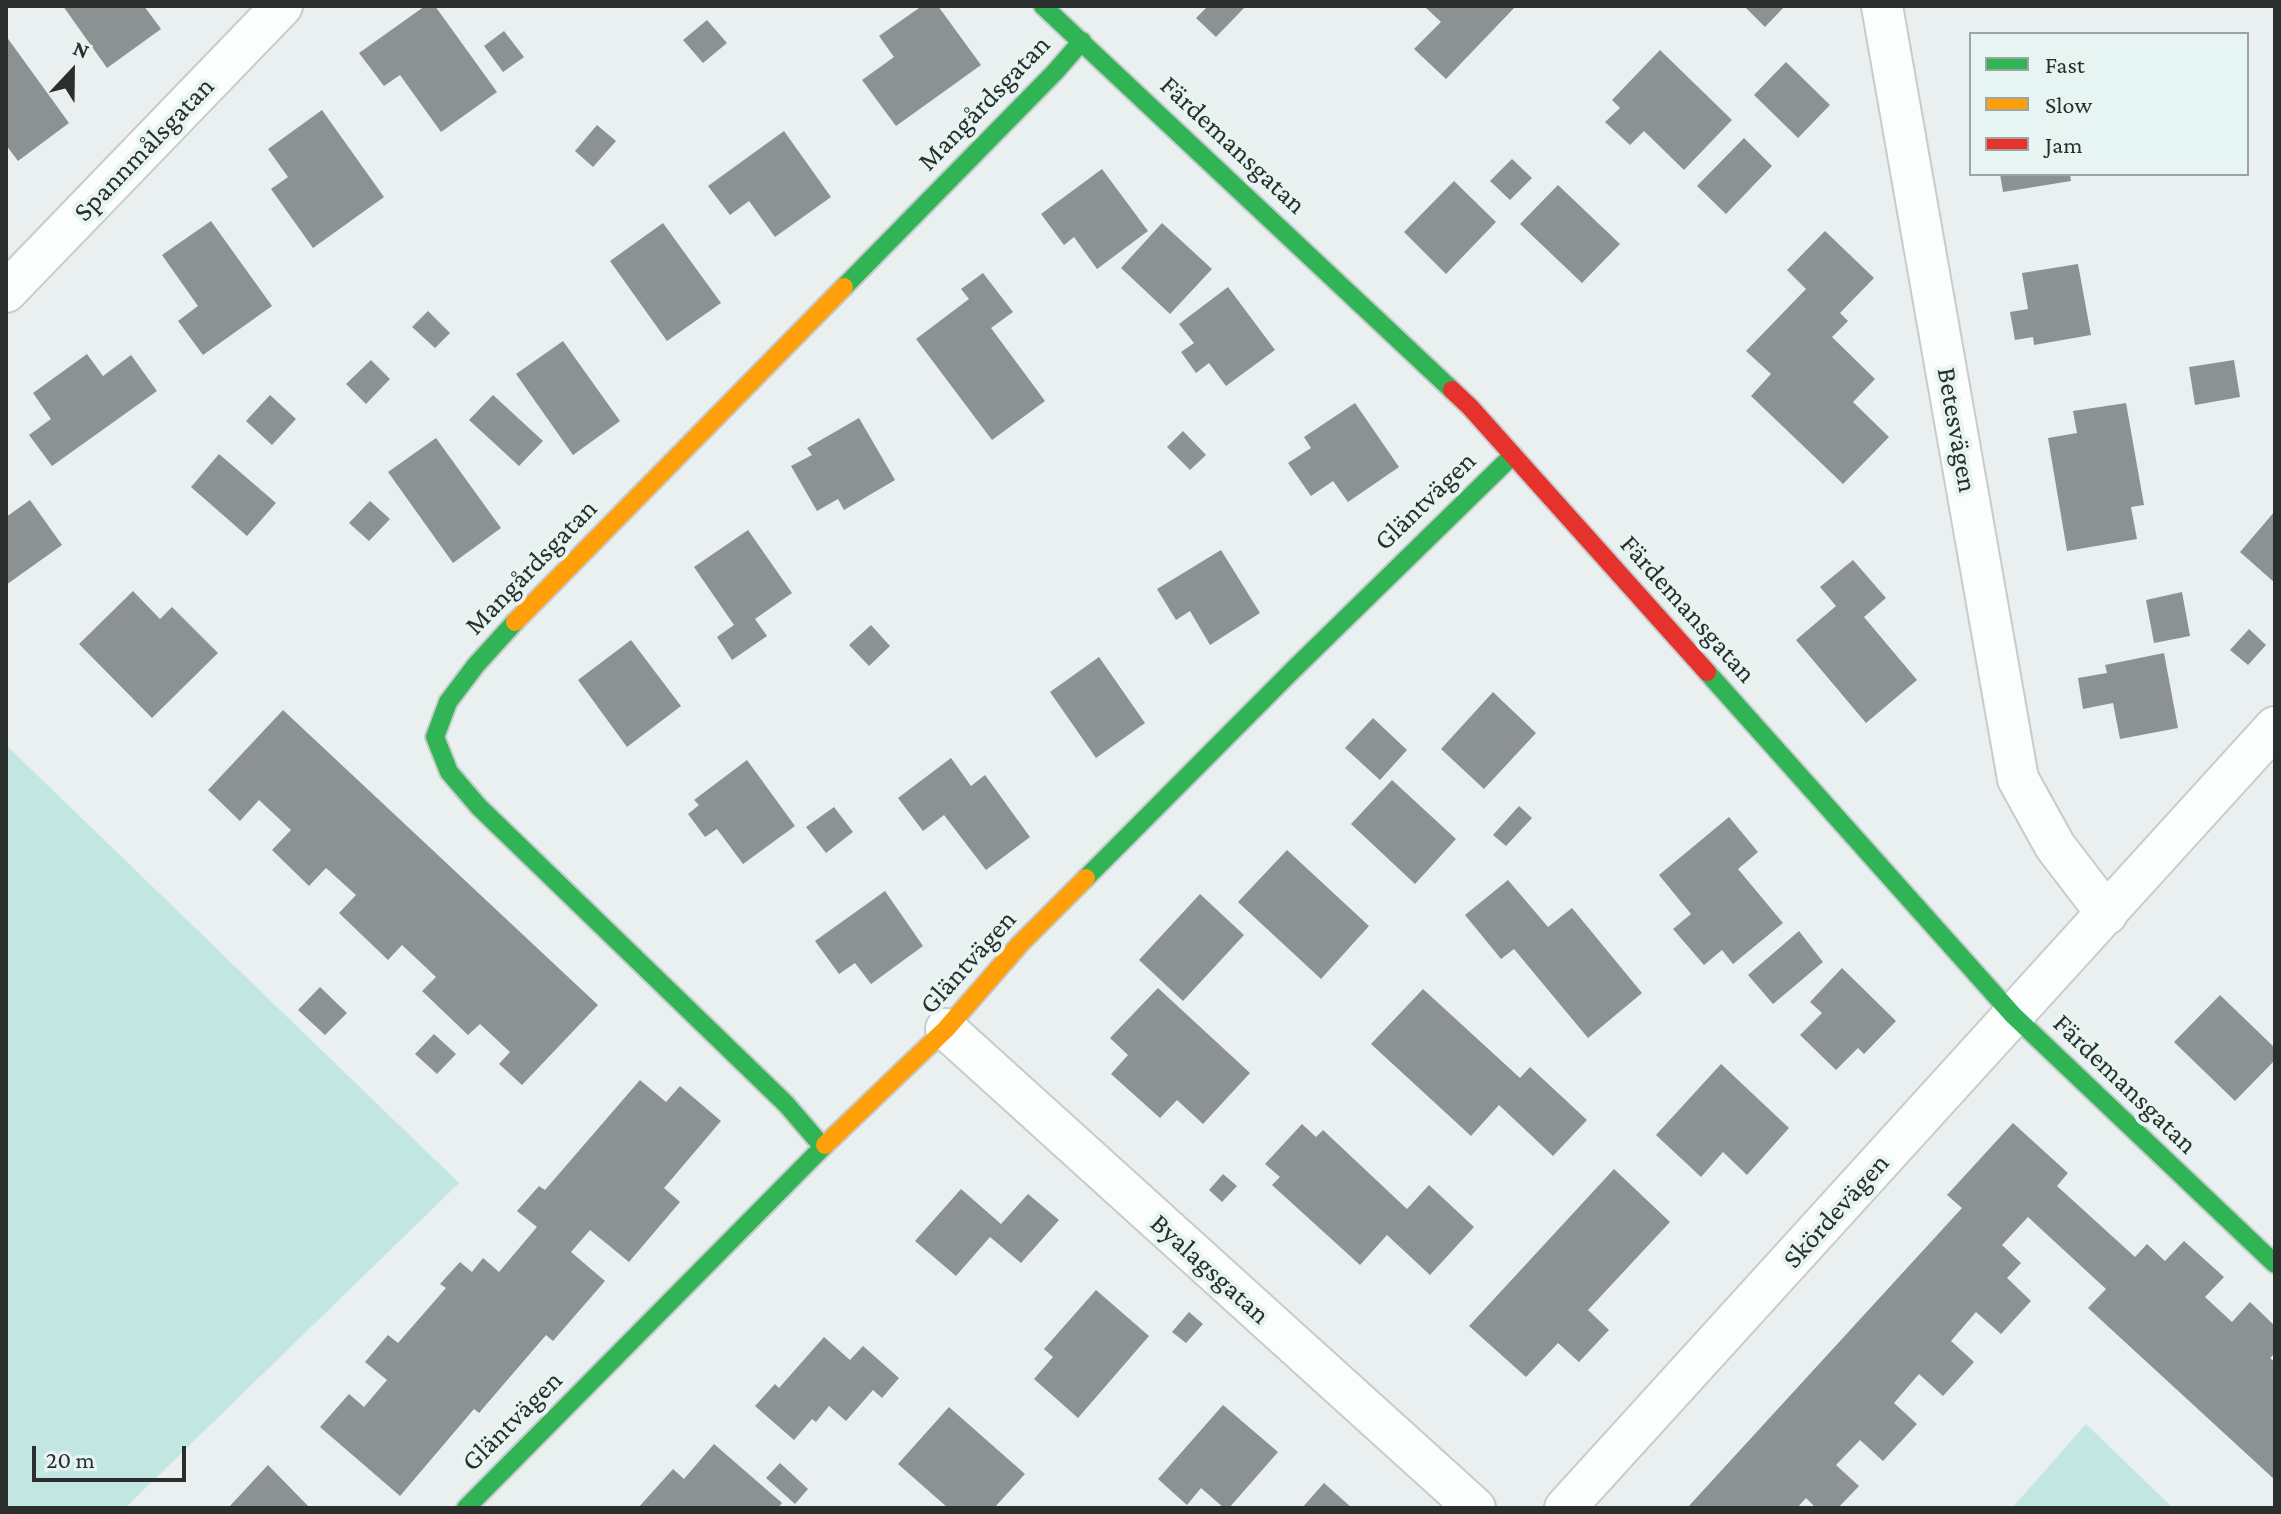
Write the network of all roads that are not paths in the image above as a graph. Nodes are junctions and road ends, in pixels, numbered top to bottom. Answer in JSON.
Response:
{"nodes":[{"id":1,"x":282,"y":6,"type":"edge"},
{"id":2,"x":1043,"y":6,"type":"edge"},
{"id":3,"x":1882,"y":6,"type":"edge"},
{"id":4,"x":1082,"y":41,"type":"junction"},
{"id":5,"x":6,"y":292,"type":"edge"},
{"id":6,"x":1513,"y":455,"type":"junction"},
{"id":7,"x":2275,"y":727,"type":"edge"},
{"id":8,"x":2107,"y":914,"type":"junction"},
{"id":9,"x":2013,"y":1015,"type":"junction"},
{"id":10,"x":946,"y":1029,"type":"junction"},
{"id":11,"x":823,"y":1147,"type":"junction"},
{"id":12,"x":2275,"y":1264,"type":"edge"},
{"id":13,"x":466,"y":1508,"type":"edge"},
{"id":14,"x":1475,"y":1508,"type":"edge"},
{"id":15,"x":1565,"y":1508,"type":"edge"}],
"edges":[{"from":1,"to":5,"type":"street","name":"Spannmålsgatan"},
{"from":2,"to":4,"type":"street","name":"Färdemansgatan"},
{"from":3,"to":8,"type":"street","name":"Betesvägen"},
{"from":4,"to":6,"type":"street","name":"Färdemansgatan"},
{"from":4,"to":11,"type":"street","name":"Mangårdsgatan"},
{"from":6,"to":9,"type":"street","name":"Färdemansgatan"},
{"from":6,"to":10,"type":"street","name":"Gläntvägen"},
{"from":7,"to":8,"type":"street","name":"Skördevägen"},
{"from":8,"to":9,"type":"street","name":"Skördevägen"},
{"from":9,"to":12,"type":"street","name":"Färdemansgatan"},
{"from":9,"to":15,"type":"street","name":"Skördevägen"},
{"from":10,"to":11,"type":"street","name":"Gläntvägen"},
{"from":10,"to":14,"type":"street","name":"Byalagsgatan"},
{"from":11,"to":13,"type":"street","name":"Gläntvägen"}]}
